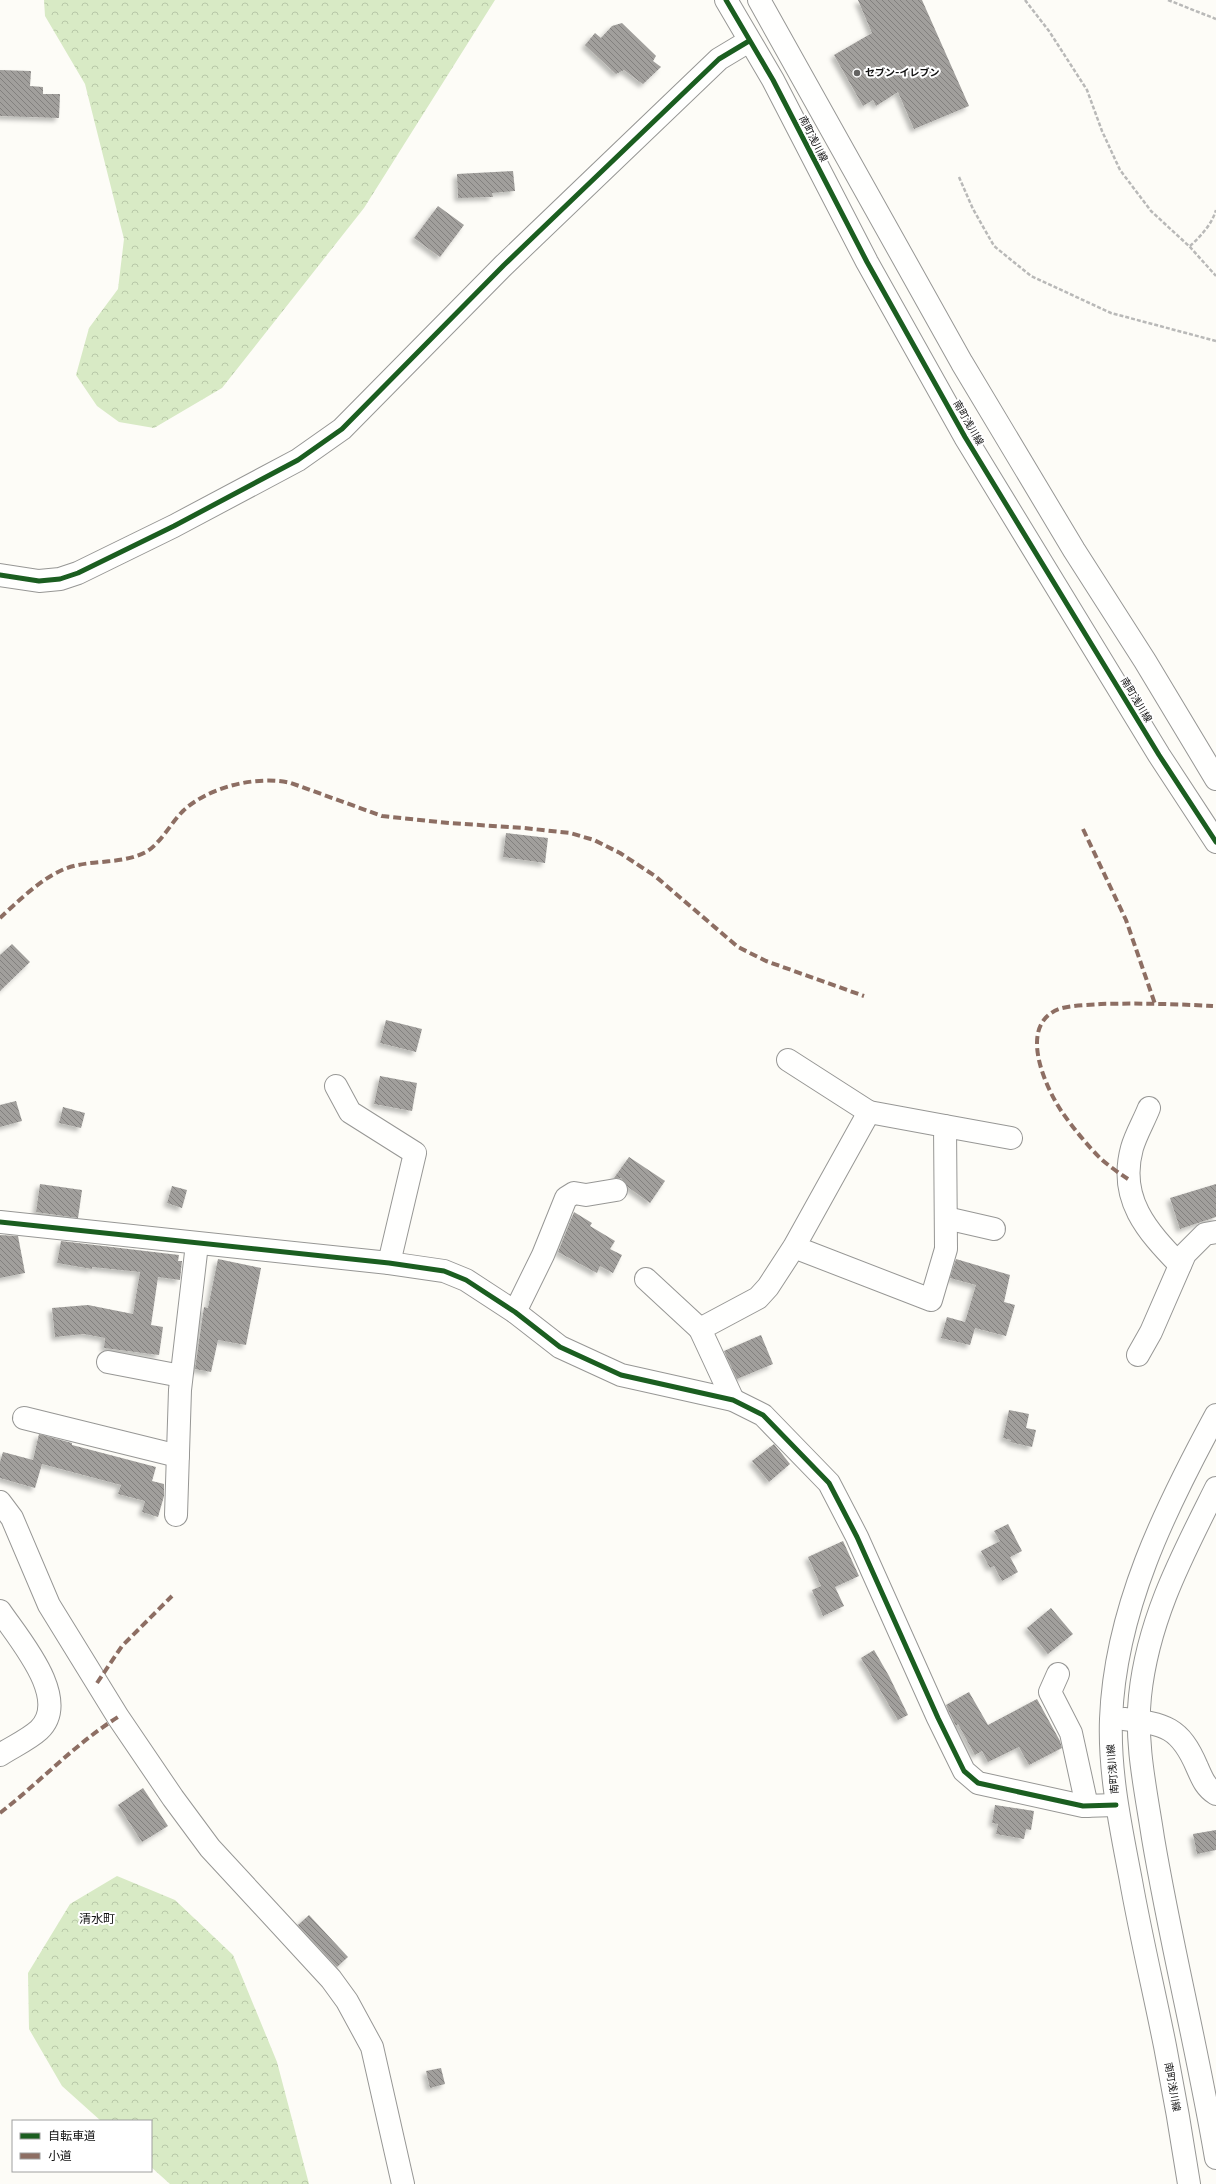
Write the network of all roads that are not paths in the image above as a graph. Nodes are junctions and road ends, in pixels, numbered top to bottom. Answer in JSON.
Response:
{"nodes":[{"id":1,"x":726,"y":0,"type":"edge"},
{"id":2,"x":759,"y":0,"type":"edge"},
{"id":3,"x":749,"y":40,"type":"junction"},
{"id":4,"x":0,"y":575,"type":"edge"},
{"id":5,"x":1216,"y":779,"type":"edge"},
{"id":6,"x":1216,"y":842,"type":"edge"},
{"id":7,"x":788,"y":1060,"type":"dead end"},
{"id":8,"x":336,"y":1086,"type":"dead end"},
{"id":9,"x":1149,"y":1108,"type":"dead end"},
{"id":10,"x":869,"y":1112,"type":"junction"},
{"id":11,"x":945,"y":1126,"type":"junction"},
{"id":12,"x":1011,"y":1138,"type":"dead end"},
{"id":13,"x":616,"y":1190,"type":"dead end"},
{"id":14,"x":946,"y":1218,"type":"junction"},
{"id":15,"x":0,"y":1222,"type":"edge"},
{"id":16,"x":994,"y":1229,"type":"dead end"},
{"id":17,"x":1216,"y":1232,"type":"edge"},
{"id":18,"x":197,"y":1244,"type":"junction"},
{"id":19,"x":794,"y":1247,"type":"junction"},
{"id":20,"x":389,"y":1263,"type":"junction"},
{"id":21,"x":1180,"y":1265,"type":"junction"},
{"id":22,"x":646,"y":1278,"type":"dead end"},
{"id":23,"x":515,"y":1312,"type":"junction"},
{"id":24,"x":700,"y":1329,"type":"junction"},
{"id":25,"x":1138,"y":1355,"type":"dead end"},
{"id":26,"x":108,"y":1362,"type":"dead end"},
{"id":27,"x":182,"y":1376,"type":"junction"},
{"id":28,"x":733,"y":1400,"type":"junction"},
{"id":29,"x":1216,"y":1415,"type":"edge"},
{"id":30,"x":24,"y":1418,"type":"dead end"},
{"id":31,"x":178,"y":1456,"type":"junction"},
{"id":32,"x":1216,"y":1488,"type":"edge"},
{"id":33,"x":0,"y":1502,"type":"edge"},
{"id":34,"x":176,"y":1515,"type":"dead end"},
{"id":35,"x":2,"y":1619,"type":"edge"},
{"id":36,"x":1058,"y":1674,"type":"dead end"},
{"id":37,"x":1111,"y":1717,"type":"junction"},
{"id":38,"x":1140,"y":1721,"type":"junction"},
{"id":39,"x":0,"y":1755,"type":"edge"},
{"id":40,"x":1216,"y":1794,"type":"edge"},
{"id":41,"x":1116,"y":1805,"type":"junction"},
{"id":42,"x":1086,"y":1806,"type":"junction"},
{"id":43,"x":1216,"y":2158,"type":"edge"},
{"id":44,"x":403,"y":2184,"type":"edge"},
{"id":45,"x":1189,"y":2184,"type":"edge"}],
"edges":[{"from":1,"to":3,"type":"street","name":"南町浅川線"},
{"from":2,"to":5,"type":"street","name":"南町浅川線"},
{"from":3,"to":4,"type":"street"},
{"from":3,"to":6,"type":"street","name":"南町浅川線"},
{"from":7,"to":10,"type":"street"},
{"from":8,"to":20,"type":"street"},
{"from":9,"to":21,"type":"street"},
{"from":10,"to":11,"type":"street"},
{"from":10,"to":19,"type":"street"},
{"from":11,"to":12,"type":"street"},
{"from":11,"to":14,"type":"street"},
{"from":13,"to":23,"type":"street"},
{"from":14,"to":16,"type":"street"},
{"from":14,"to":19,"type":"street"},
{"from":15,"to":18,"type":"street"},
{"from":17,"to":21,"type":"street"},
{"from":18,"to":20,"type":"street"},
{"from":18,"to":27,"type":"street"},
{"from":19,"to":24,"type":"street"},
{"from":20,"to":23,"type":"street"},
{"from":21,"to":25,"type":"street"},
{"from":22,"to":24,"type":"street"},
{"from":23,"to":28,"type":"street"},
{"from":24,"to":28,"type":"street"},
{"from":26,"to":27,"type":"street"},
{"from":27,"to":31,"type":"street"},
{"from":28,"to":42,"type":"street"},
{"from":29,"to":37,"type":"street","name":"南町浅川線"},
{"from":30,"to":31,"type":"street"},
{"from":31,"to":34,"type":"street"},
{"from":32,"to":38,"type":"street"},
{"from":33,"to":44,"type":"street"},
{"from":35,"to":39,"type":"street"},
{"from":36,"to":42,"type":"street"},
{"from":37,"to":38,"type":"street"},
{"from":37,"to":41,"type":"street","name":"南町浅川線"},
{"from":38,"to":40,"type":"street"},
{"from":38,"to":43,"type":"street"},
{"from":41,"to":42,"type":"street"},
{"from":41,"to":45,"type":"street","name":"南町浅川線"}]}
